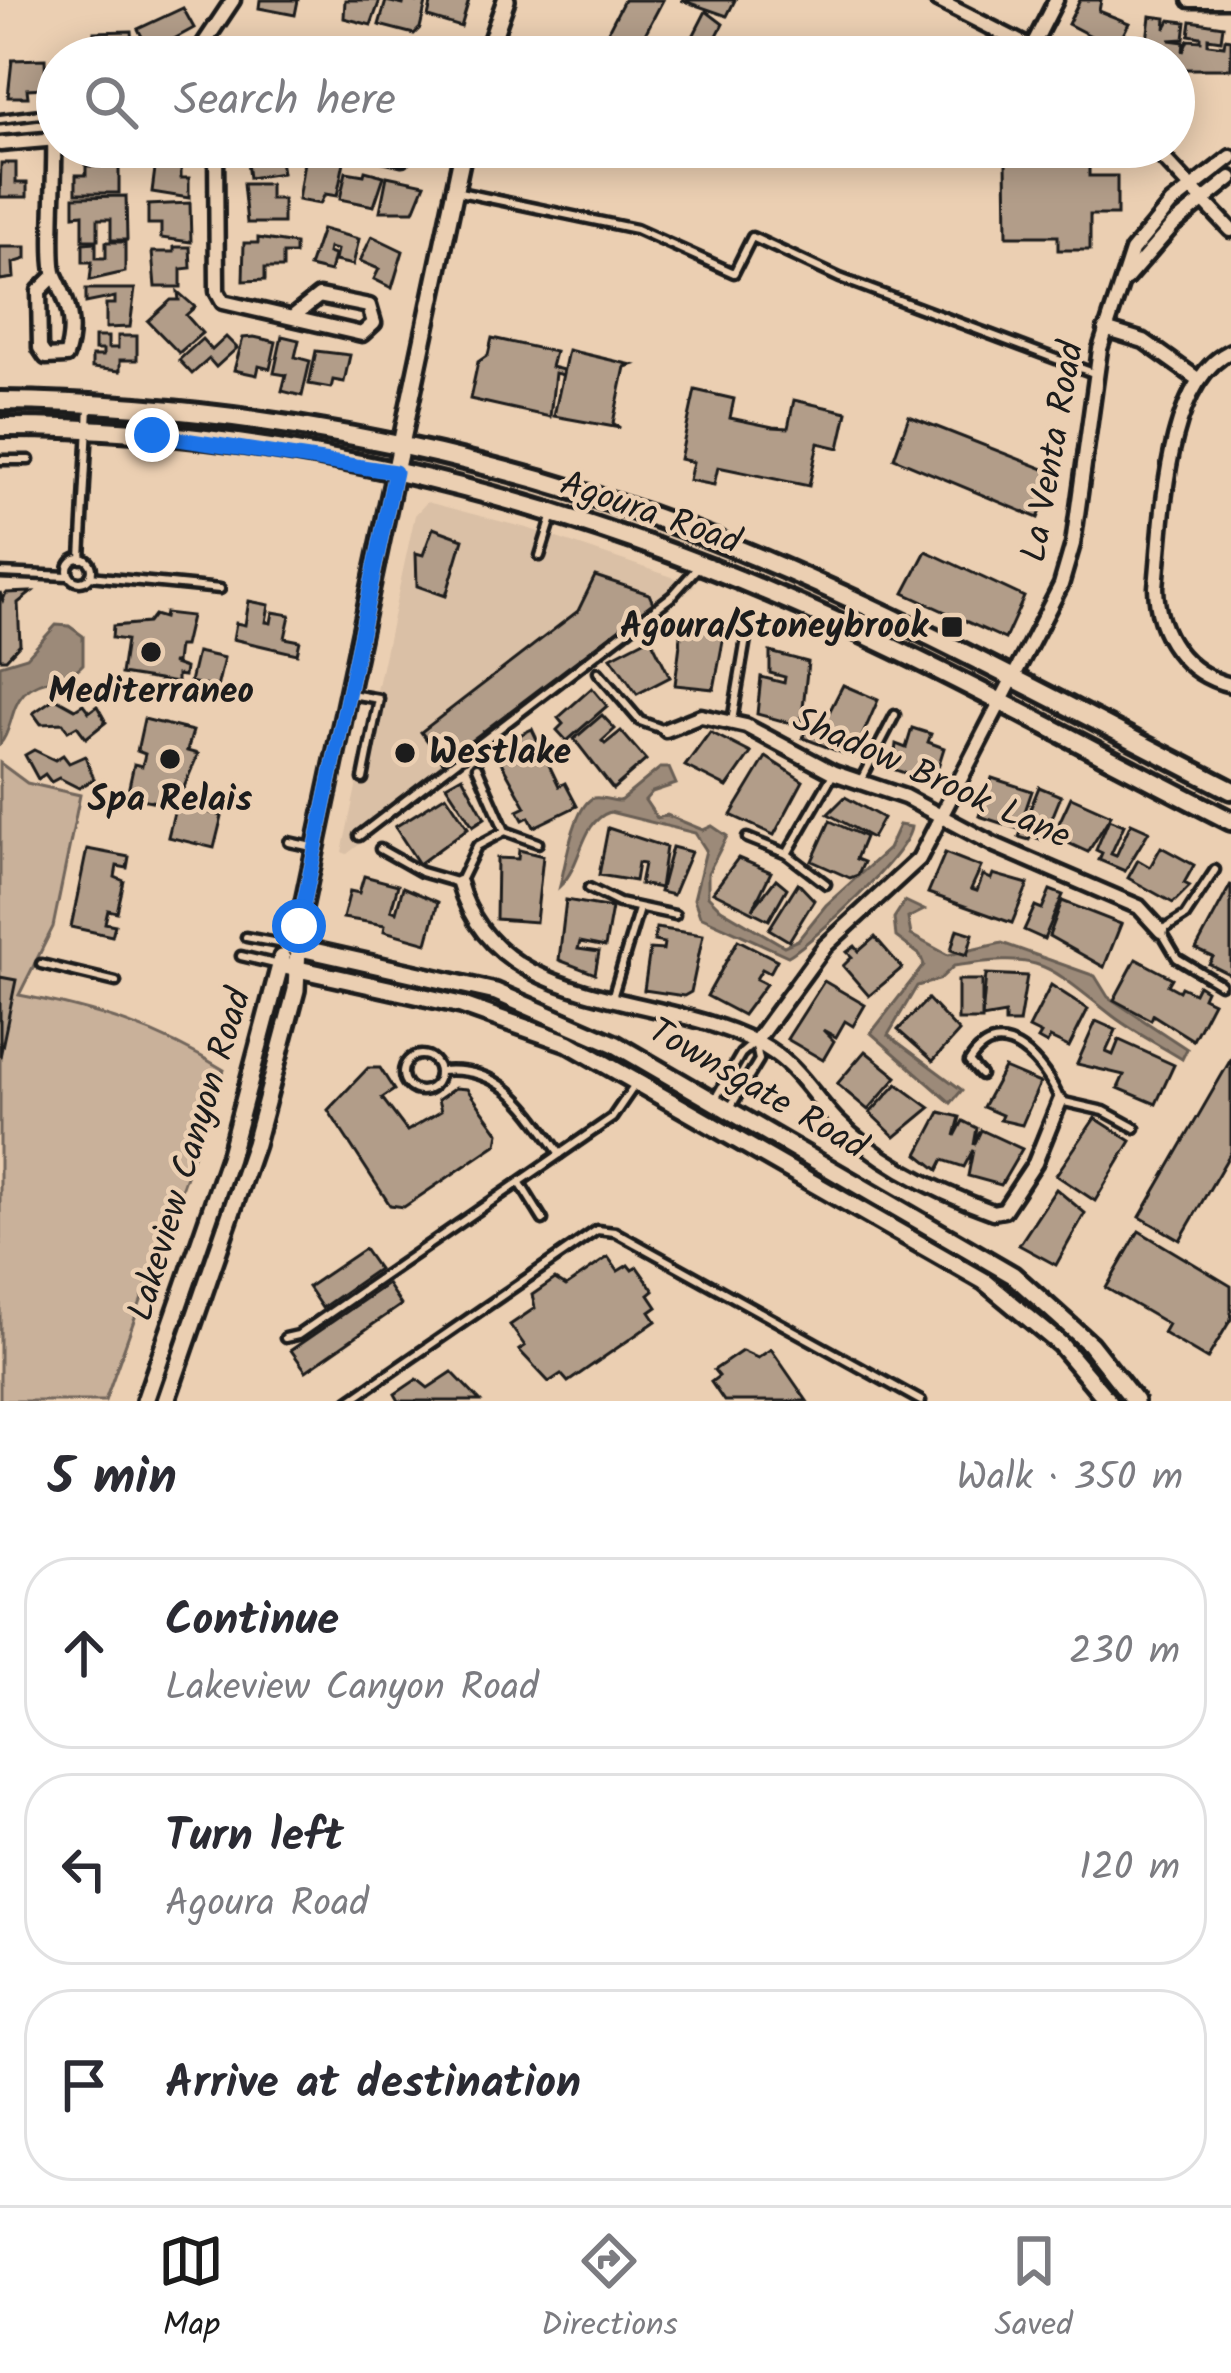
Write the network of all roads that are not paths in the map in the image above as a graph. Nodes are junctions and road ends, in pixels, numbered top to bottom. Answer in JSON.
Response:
{"nodes":[{"id":1,"x":233,"y":0,"type":"edge"},
{"id":2,"x":506,"y":0,"type":"edge"},
{"id":3,"x":937,"y":0,"type":"edge"},
{"id":4,"x":1056,"y":0,"type":"edge"},
{"id":5,"x":1190,"y":0,"type":"edge"},
{"id":6,"x":1231,"y":0,"type":"edge"},
{"id":7,"x":209,"y":36,"type":"edge"},
{"id":8,"x":493,"y":36,"type":"edge"},
{"id":9,"x":1010,"y":36,"type":"edge"},
{"id":10,"x":1038,"y":36,"type":"edge"},
{"id":11,"x":36,"y":115,"type":"edge"},
{"id":12,"x":0,"y":119,"type":"edge"},
{"id":13,"x":36,"y":141,"type":"edge"},
{"id":14,"x":0,"y":144,"type":"edge"},
{"id":15,"x":1231,"y":157,"type":"edge"},
{"id":16,"x":55,"y":168,"type":"edge"},
{"id":17,"x":216,"y":168,"type":"edge"},
{"id":18,"x":460,"y":168,"type":"edge"},
{"id":19,"x":1172,"y":168,"type":"edge"},
{"id":20,"x":1231,"y":178,"type":"edge"},
{"id":21,"x":1190,"y":189,"type":"junction"},
{"id":22,"x":455,"y":190,"type":"junction"},
{"id":23,"x":1201,"y":202,"type":"junction"},
{"id":24,"x":1231,"y":230,"type":"edge"},
{"id":25,"x":55,"y":275,"type":"junction"},
{"id":26,"x":1121,"y":284,"type":"junction"},
{"id":27,"x":295,"y":315,"type":"junction"},
{"id":28,"x":1106,"y":328,"type":"junction"},
{"id":29,"x":1231,"y":351,"type":"edge"},
{"id":30,"x":1096,"y":374,"type":"junction"},
{"id":31,"x":1196,"y":378,"type":"junction"},
{"id":32,"x":0,"y":401,"type":"edge"},
{"id":33,"x":89,"y":404,"type":"junction"},
{"id":34,"x":0,"y":427,"type":"edge"},
{"id":35,"x":88,"y":430,"type":"junction"},
{"id":36,"x":400,"y":448,"type":"junction"},
{"id":37,"x":0,"y":460,"type":"edge"},
{"id":38,"x":29,"y":460,"type":"dead end"},
{"id":39,"x":395,"y":472,"type":"junction"},
{"id":40,"x":553,"y":514,"type":"junction"},
{"id":41,"x":540,"y":556,"type":"dead end"},
{"id":42,"x":81,"y":559,"type":"junction"},
{"id":43,"x":700,"y":564,"type":"junction"},
{"id":44,"x":0,"y":573,"type":"edge"},
{"id":45,"x":70,"y":576,"type":"junction"},
{"id":46,"x":90,"y":576,"type":"junction"},
{"id":47,"x":220,"y":589,"type":"dead end"},
{"id":48,"x":748,"y":627,"type":"dead end"},
{"id":49,"x":598,"y":672,"type":"dead end"},
{"id":50,"x":1231,"y":685,"type":"edge"},
{"id":51,"x":1008,"y":693,"type":"junction"},
{"id":52,"x":349,"y":694,"type":"junction"},
{"id":53,"x":896,"y":715,"type":"dead end"},
{"id":54,"x":732,"y":721,"type":"junction"},
{"id":55,"x":667,"y":730,"type":"joint"},
{"id":56,"x":476,"y":767,"type":"dead end"},
{"id":57,"x":834,"y":773,"type":"junction"},
{"id":58,"x":363,"y":779,"type":"dead end"},
{"id":59,"x":860,"y":782,"type":"junction"},
{"id":60,"x":1231,"y":790,"type":"edge"},
{"id":61,"x":942,"y":820,"type":"junction"},
{"id":62,"x":1231,"y":821,"type":"edge"},
{"id":63,"x":505,"y":831,"type":"junction"},
{"id":64,"x":359,"y":836,"type":"dead end"},
{"id":65,"x":747,"y":838,"type":"dead end"},
{"id":66,"x":289,"y":842,"type":"dead end"},
{"id":67,"x":538,"y":843,"type":"dead end"},
{"id":68,"x":316,"y":848,"type":"junction"},
{"id":69,"x":380,"y":849,"type":"dead end"},
{"id":70,"x":787,"y":854,"type":"junction"},
{"id":71,"x":1215,"y":870,"type":"dead end"},
{"id":72,"x":459,"y":883,"type":"junction"},
{"id":73,"x":826,"y":884,"type":"dead end"},
{"id":74,"x":589,"y":888,"type":"dead end"},
{"id":75,"x":639,"y":909,"type":"junction"},
{"id":76,"x":675,"y":915,"type":"dead end"},
{"id":77,"x":1160,"y":931,"type":"junction"},
{"id":78,"x":246,"y":937,"type":"dead end"},
{"id":79,"x":294,"y":947,"type":"junction"},
{"id":80,"x":241,"y":956,"type":"dead end"},
{"id":81,"x":41,"y":964,"type":"dead end"},
{"id":82,"x":280,"y":965,"type":"junction"},
{"id":83,"x":299,"y":969,"type":"junction"},
{"id":84,"x":116,"y":982,"type":"dead end"},
{"id":85,"x":1220,"y":984,"type":"dead end"},
{"id":86,"x":610,"y":1002,"type":"junction"},
{"id":87,"x":755,"y":1042,"type":"junction"},
{"id":88,"x":440,"y":1071,"type":"junction"},
{"id":89,"x":981,"y":1075,"type":"dead end"},
{"id":90,"x":638,"y":1080,"type":"junction"},
{"id":91,"x":1060,"y":1101,"type":"junction"},
{"id":92,"x":722,"y":1105,"type":"junction"},
{"id":93,"x":1135,"y":1128,"type":"dead end"},
{"id":94,"x":560,"y":1154,"type":"junction"},
{"id":95,"x":519,"y":1182,"type":"junction"},
{"id":96,"x":544,"y":1220,"type":"dead end"},
{"id":97,"x":284,"y":1338,"type":"dead end"},
{"id":98,"x":145,"y":1401,"type":"edge"},
{"id":99,"x":166,"y":1401,"type":"edge"},
{"id":100,"x":350,"y":1401,"type":"edge"},
{"id":101,"x":921,"y":1401,"type":"edge"},
{"id":102,"x":1108,"y":1401,"type":"edge"},
{"id":103,"x":1135,"y":1401,"type":"edge"}],
"edges":[{"from":1,"to":7,"type":"street"},
{"from":2,"to":8,"type":"street"},
{"from":3,"to":9,"type":"street"},
{"from":4,"to":10,"type":"street"},
{"from":5,"to":6,"type":"street"},
{"from":11,"to":12,"type":"lane"},
{"from":13,"to":14,"type":"street"},
{"from":15,"to":21,"type":"street","name":"La Venta Road"},
{"from":16,"to":25,"type":"street"},
{"from":17,"to":27,"type":"street"},
{"from":18,"to":22,"type":"street","name":"Lakeview Canyon Road"},
{"from":19,"to":21,"type":"street"},
{"from":20,"to":23,"type":"street","name":"La Venta Road"},
{"from":21,"to":23,"type":"street"},
{"from":21,"to":26,"type":"street","name":"La Venta Road"},
{"from":22,"to":30,"type":"lane"},
{"from":22,"to":36,"type":"street","name":"Lakeview Canyon Road"},
{"from":23,"to":24,"type":"street"},
{"from":23,"to":26,"type":"street","name":"La Venta Road"},
{"from":25,"to":25,"type":"street"},
{"from":26,"to":28,"type":"street","name":"La Venta Road"},
{"from":27,"to":27,"type":"street"},
{"from":28,"to":30,"type":"street","name":"La Venta Road"},
{"from":28,"to":31,"type":"street"},
{"from":29,"to":31,"type":"street"},
{"from":30,"to":51,"type":"street","name":"La Venta Road"},
{"from":31,"to":50,"type":"street"},
{"from":32,"to":33,"type":"main road","name":"Agoura Road"},
{"from":33,"to":35,"type":"lane"},
{"from":33,"to":36,"type":"main road","name":"Agoura Road"},
{"from":34,"to":35,"type":"main road","name":"Agoura Road"},
{"from":35,"to":39,"type":"main road","name":"Agoura Road"},
{"from":35,"to":42,"type":"lane"},
{"from":36,"to":39,"type":"street","name":"Lakeview Canyon Road"},
{"from":36,"to":51,"type":"main road","name":"Agoura Road"},
{"from":37,"to":38,"type":"lane"},
{"from":39,"to":40,"type":"main road","name":"Agoura Road"},
{"from":39,"to":52,"type":"street","name":"Lakeview Canyon Road"},
{"from":40,"to":41,"type":"lane"},
{"from":40,"to":43,"type":"main road","name":"Agoura Road"},
{"from":42,"to":45,"type":"lane"},
{"from":42,"to":46,"type":"lane"},
{"from":43,"to":51,"type":"main road","name":"Agoura Road"},
{"from":43,"to":64,"type":"lane"},
{"from":44,"to":45,"type":"lane"},
{"from":45,"to":46,"type":"lane"},
{"from":46,"to":47,"type":"lane"},
{"from":48,"to":54,"type":"lane"},
{"from":49,"to":55,"type":"lane"},
{"from":51,"to":60,"type":"main road","name":"Agoura Road"},
{"from":51,"to":61,"type":"street","name":"La Venta Road"},
{"from":51,"to":62,"type":"main road","name":"Agoura Road"},
{"from":52,"to":58,"type":"lane"},
{"from":52,"to":68,"type":"street","name":"Lakeview Canyon Road"},
{"from":53,"to":59,"type":"lane"},
{"from":54,"to":55,"type":"street"},
{"from":54,"to":57,"type":"street","name":"Shadow Brook Lane"},
{"from":56,"to":63,"type":"lane"},
{"from":57,"to":59,"type":"street","name":"Shadow Brook Lane"},
{"from":57,"to":70,"type":"lane"},
{"from":59,"to":61,"type":"street","name":"Shadow Brook Lane"},
{"from":61,"to":77,"type":"street","name":"Shadow Brook Lane"},
{"from":61,"to":87,"type":"street","name":"La Venta Road"},
{"from":63,"to":67,"type":"lane"},
{"from":63,"to":72,"type":"lane"},
{"from":65,"to":70,"type":"lane"},
{"from":66,"to":68,"type":"lane"},
{"from":68,"to":79,"type":"street","name":"Lakeview Canyon Road"},
{"from":69,"to":72,"type":"lane"},
{"from":70,"to":73,"type":"lane"},
{"from":71,"to":77,"type":"lane"},
{"from":72,"to":86,"type":"street"},
{"from":74,"to":75,"type":"lane"},
{"from":75,"to":76,"type":"lane"},
{"from":75,"to":86,"type":"lane"},
{"from":77,"to":85,"type":"lane"},
{"from":78,"to":79,"type":"lane"},
{"from":79,"to":82,"type":"street","name":"Lakeview Canyon Road"},
{"from":79,"to":83,"type":"street","name":"Lakeview Canyon Road"},
{"from":79,"to":92,"type":"street","name":"Townsgate Road"},
{"from":80,"to":82,"type":"lane"},
{"from":81,"to":84,"type":"lane"},
{"from":82,"to":83,"type":"street","name":"Townsgate Road"},
{"from":82,"to":98,"type":"street","name":"Lakeview Canyon Road"},
{"from":83,"to":90,"type":"street","name":"Townsgate Road"},
{"from":83,"to":99,"type":"street","name":"Lakeview Canyon Road"},
{"from":86,"to":87,"type":"street"},
{"from":87,"to":91,"type":"street"},
{"from":87,"to":92,"type":"lane"},
{"from":87,"to":92,"type":"lane"},
{"from":88,"to":88,"type":"lane"},
{"from":88,"to":94,"type":"lane"},
{"from":89,"to":91,"type":"lane"},
{"from":90,"to":92,"type":"street"},
{"from":90,"to":94,"type":"lane"},
{"from":90,"to":102,"type":"street","name":"Townsgate Road"},
{"from":91,"to":93,"type":"lane"},
{"from":92,"to":103,"type":"street","name":"Townsgate Road"},
{"from":94,"to":95,"type":"lane"},
{"from":95,"to":96,"type":"lane"},
{"from":95,"to":97,"type":"lane"},
{"from":100,"to":101,"type":"lane"}]}
